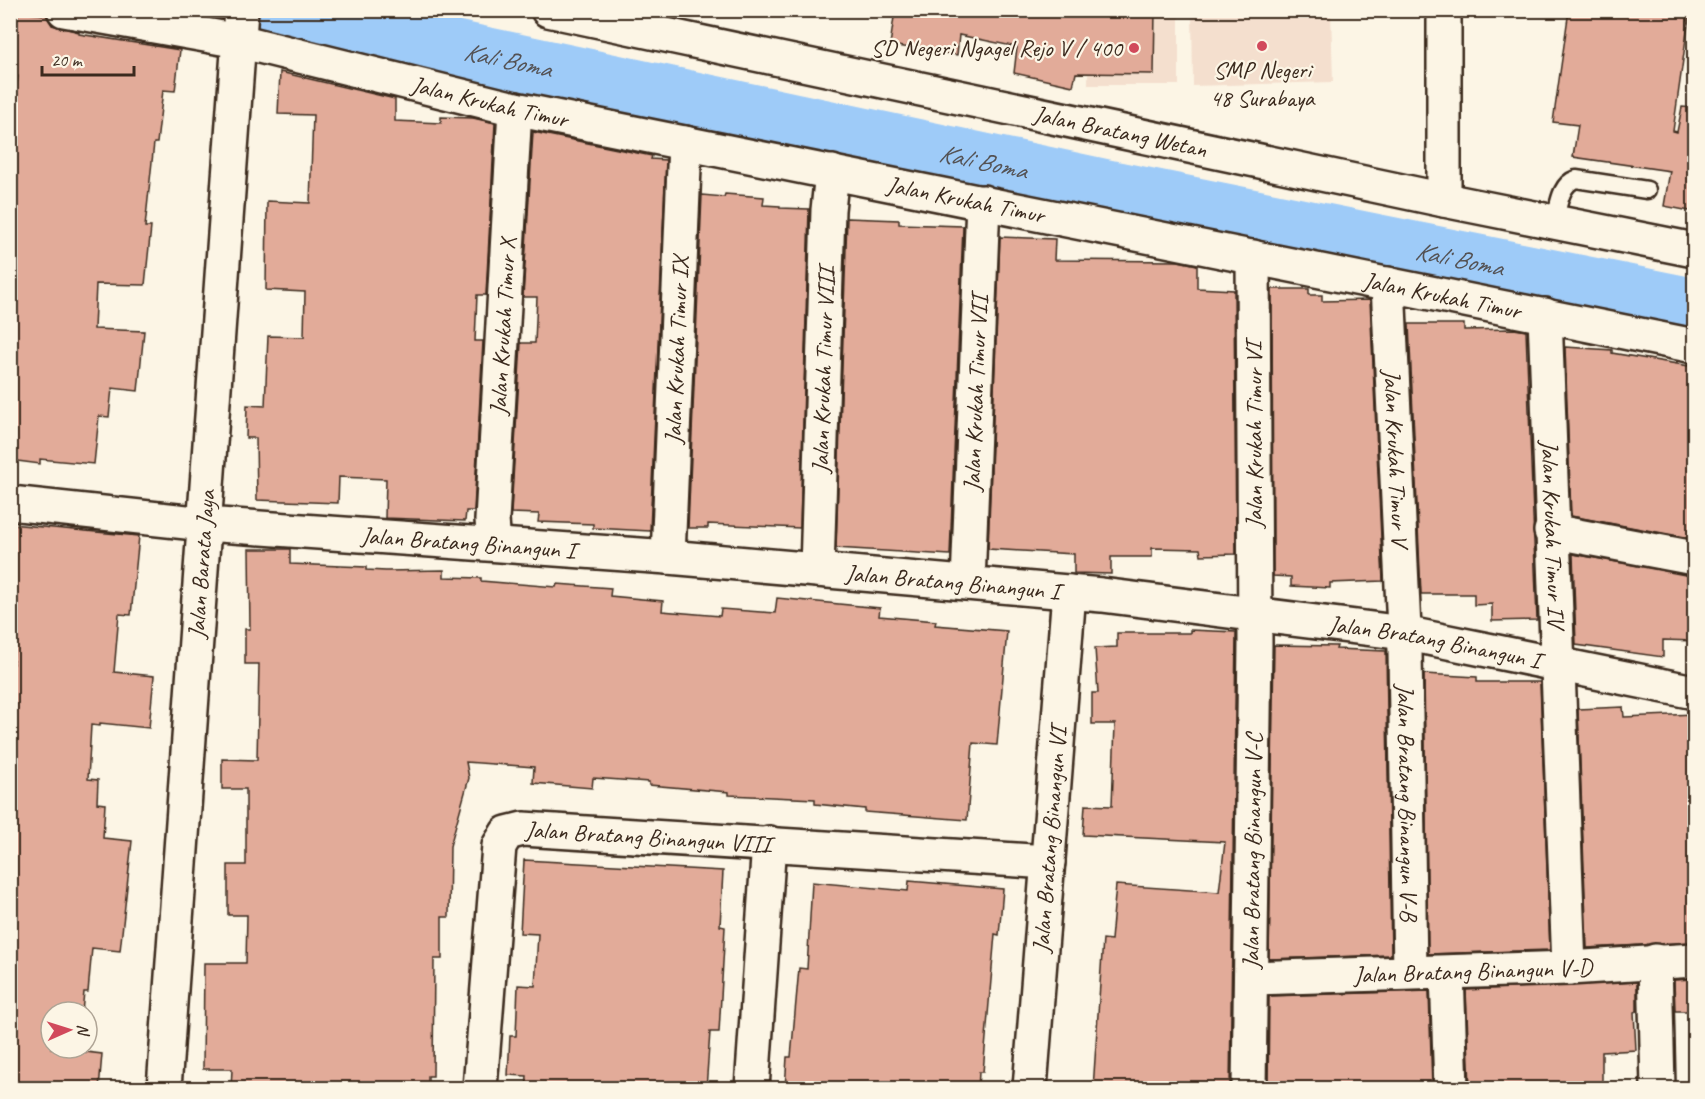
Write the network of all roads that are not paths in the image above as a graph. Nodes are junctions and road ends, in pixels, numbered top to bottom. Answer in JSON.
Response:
{"nodes":[{"id":1,"x":64,"y":10,"type":"edge"},
{"id":2,"x":548,"y":10,"type":"edge"},
{"id":3,"x":1444,"y":10,"type":"edge"},
{"id":4,"x":240,"y":24,"type":"edge"},
{"id":5,"x":515,"y":109,"type":"junction"},
{"id":6,"x":686,"y":143,"type":"junction"},
{"id":7,"x":832,"y":172,"type":"junction"},
{"id":8,"x":1647,"y":190,"type":"dead end"},
{"id":9,"x":1444,"y":200,"type":"junction"},
{"id":10,"x":983,"y":202,"type":"junction"},
{"id":11,"x":1554,"y":222,"type":"junction"},
{"id":12,"x":1695,"y":250,"type":"edge"},
{"id":13,"x":1253,"y":256,"type":"junction"},
{"id":14,"x":1388,"y":284,"type":"junction"},
{"id":15,"x":1545,"y":315,"type":"junction"},
{"id":16,"x":1695,"y":346,"type":"edge"},
{"id":17,"x":10,"y":503,"type":"edge"},
{"id":18,"x":205,"y":524,"type":"junction"},
{"id":19,"x":1551,"y":531,"type":"junction"},
{"id":20,"x":494,"y":544,"type":"junction"},
{"id":21,"x":668,"y":557,"type":"junction"},
{"id":22,"x":1695,"y":558,"type":"edge"},
{"id":23,"x":817,"y":570,"type":"junction"},
{"id":24,"x":968,"y":583,"type":"junction"},
{"id":25,"x":1070,"y":592,"type":"junction"},
{"id":26,"x":1255,"y":613,"type":"junction"},
{"id":27,"x":1404,"y":633,"type":"junction"},
{"id":28,"x":1558,"y":663,"type":"junction"},
{"id":29,"x":1695,"y":692,"type":"edge"},
{"id":30,"x":769,"y":843,"type":"junction"},
{"id":31,"x":1048,"y":862,"type":"junction"},
{"id":32,"x":1695,"y":960,"type":"edge"},
{"id":33,"x":1655,"y":961,"type":"junction"},
{"id":34,"x":1569,"y":968,"type":"junction"},
{"id":35,"x":1410,"y":972,"type":"junction"},
{"id":36,"x":1447,"y":973,"type":"junction"},
{"id":37,"x":1251,"y":978,"type":"junction"},
{"id":38,"x":164,"y":1089,"type":"edge"},
{"id":39,"x":480,"y":1089,"type":"edge"},
{"id":40,"x":752,"y":1089,"type":"edge"},
{"id":41,"x":1030,"y":1089,"type":"edge"},
{"id":42,"x":1249,"y":1089,"type":"edge"},
{"id":43,"x":1451,"y":1089,"type":"edge"},
{"id":44,"x":1658,"y":1089,"type":"edge"}],
"edges":[{"from":1,"to":4,"type":"street","name":"Jalan Krukah Timur"},
{"from":2,"to":9,"type":"street","name":"Jalan Bratang Wetan"},
{"from":3,"to":9,"type":"street"},
{"from":4,"to":5,"type":"street","name":"Jalan Krukah Timur"},
{"from":4,"to":18,"type":"street","name":"Jalan Barata Jaya"},
{"from":5,"to":6,"type":"street","name":"Jalan Krukah Timur"},
{"from":5,"to":20,"type":"street","name":"Jalan Krukah Timur X"},
{"from":6,"to":7,"type":"street","name":"Jalan Krukah Timur"},
{"from":6,"to":21,"type":"street","name":"Jalan Krukah Timur IX"},
{"from":7,"to":10,"type":"street","name":"Jalan Krukah Timur"},
{"from":7,"to":23,"type":"street","name":"Jalan Krukah Timur VIII"},
{"from":8,"to":11,"type":"lane"},
{"from":9,"to":11,"type":"street","name":"Jalan Bratang Wetan"},
{"from":10,"to":13,"type":"street","name":"Jalan Krukah Timur"},
{"from":10,"to":24,"type":"street","name":"Jalan Krukah Timur VII"},
{"from":11,"to":12,"type":"street","name":"Jalan Bratang Wetan"},
{"from":13,"to":14,"type":"street","name":"Jalan Krukah Timur"},
{"from":13,"to":26,"type":"street","name":"Jalan Krukah Timur VI"},
{"from":14,"to":15,"type":"street","name":"Jalan Krukah Timur"},
{"from":14,"to":27,"type":"street","name":"Jalan Krukah Timur V"},
{"from":15,"to":16,"type":"street","name":"Jalan Krukah Timur"},
{"from":15,"to":19,"type":"street","name":"Jalan Krukah Timur IV"},
{"from":17,"to":18,"type":"street","name":"Jalan Bratang Binangun I"},
{"from":18,"to":20,"type":"street","name":"Jalan Bratang Binangun I"},
{"from":18,"to":38,"type":"street","name":"Jalan Barata Jaya"},
{"from":19,"to":22,"type":"street"},
{"from":19,"to":28,"type":"street","name":"Jalan Krukah Timur IV"},
{"from":20,"to":21,"type":"street","name":"Jalan Bratang Binangun I"},
{"from":21,"to":23,"type":"street","name":"Jalan Bratang Binangun I"},
{"from":23,"to":24,"type":"street","name":"Jalan Bratang Binangun I"},
{"from":24,"to":25,"type":"street","name":"Jalan Bratang Binangun I"},
{"from":25,"to":26,"type":"street","name":"Jalan Bratang Binangun I"},
{"from":25,"to":31,"type":"street","name":"Jalan Bratang Binangun VI"},
{"from":26,"to":27,"type":"street","name":"Jalan Bratang Binangun I"},
{"from":26,"to":37,"type":"street","name":"Jalan Bratang Binangun V-C"},
{"from":27,"to":28,"type":"street","name":"Jalan Bratang Binangun I"},
{"from":27,"to":35,"type":"street","name":"Jalan Bratang Binangun V-B"},
{"from":28,"to":29,"type":"street","name":"Jalan Bratang Binangun I"},
{"from":28,"to":34,"type":"street","name":"Jalan Krukah Timur IV"},
{"from":30,"to":31,"type":"street","name":"Jalan Bratang Binangun VIII"},
{"from":30,"to":39,"type":"street","name":"Jalan Bratang Binangun VIII"},
{"from":30,"to":40,"type":"street"},
{"from":31,"to":41,"type":"street","name":"Jalan Bratang Binangun VI"},
{"from":32,"to":33,"type":"street","name":"Jalan Bratang Binangun V-D"},
{"from":33,"to":34,"type":"street","name":"Jalan Bratang Binangun V-D"},
{"from":33,"to":44,"type":"street"},
{"from":34,"to":36,"type":"street","name":"Jalan Bratang Binangun V-D"},
{"from":35,"to":36,"type":"street","name":"Jalan Bratang Binangun V-D"},
{"from":35,"to":37,"type":"street","name":"Jalan Bratang Binangun V-D"},
{"from":36,"to":43,"type":"street"},
{"from":37,"to":42,"type":"street","name":"Jalan Bratang Binangun V-C"}]}
